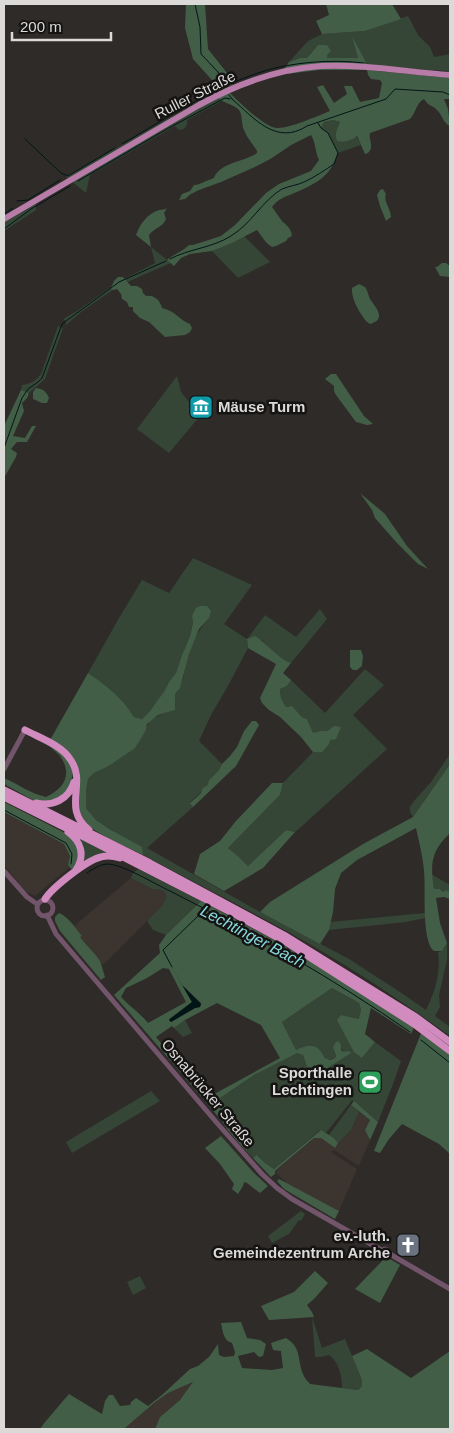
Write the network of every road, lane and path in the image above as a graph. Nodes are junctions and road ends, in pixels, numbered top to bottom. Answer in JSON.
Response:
{"nodes":[{"id":1,"x":450,"y":75,"type":"edge"},
{"id":2,"x":4,"y":219,"type":"edge"},
{"id":3,"x":25,"y":730,"type":"joint"},
{"id":4,"x":4,"y":769,"type":"edge"},
{"id":5,"x":76,"y":777,"type":"junction"},
{"id":6,"x":4,"y":789,"type":"edge"},
{"id":7,"x":4,"y":797,"type":"edge"},
{"id":8,"x":61,"y":825,"type":"junction"},
{"id":9,"x":104,"y":840,"type":"junction"},
{"id":10,"x":143,"y":867,"type":"junction"},
{"id":11,"x":4,"y":871,"type":"edge"},
{"id":12,"x":74,"y":872,"type":"junction"},
{"id":13,"x":47,"y":900,"type":"junction"},
{"id":14,"x":37,"y":904,"type":"junction"},
{"id":15,"x":47,"y":916,"type":"junction"},
{"id":16,"x":415,"y":1020,"type":"junction"},
{"id":17,"x":427,"y":1029,"type":"junction"},
{"id":18,"x":450,"y":1042,"type":"edge"},
{"id":19,"x":450,"y":1051,"type":"edge"},
{"id":20,"x":450,"y":1289,"type":"edge"}],
"edges":[{"from":1,"to":2,"type":"main road","name":"Ruller Straße"},
{"from":3,"to":4,"type":"street"},
{"from":3,"to":5,"type":"highway"},
{"from":5,"to":6,"type":"highway"},
{"from":5,"to":9,"type":"highway"},
{"from":6,"to":9,"type":"highway"},
{"from":7,"to":8,"type":"highway"},
{"from":8,"to":10,"type":"highway"},
{"from":8,"to":12,"type":"highway"},
{"from":9,"to":16,"type":"highway"},
{"from":10,"to":12,"type":"highway"},
{"from":10,"to":16,"type":"highway"},
{"from":11,"to":14,"type":"street"},
{"from":12,"to":13,"type":"highway"},
{"from":13,"to":14,"type":"street"},
{"from":13,"to":15,"type":"street"},
{"from":14,"to":15,"type":"street"},
{"from":15,"to":20,"type":"street","name":"Osnabrücker Straße"},
{"from":16,"to":17,"type":"highway"},
{"from":17,"to":18,"type":"highway"},
{"from":17,"to":19,"type":"highway"}]}
